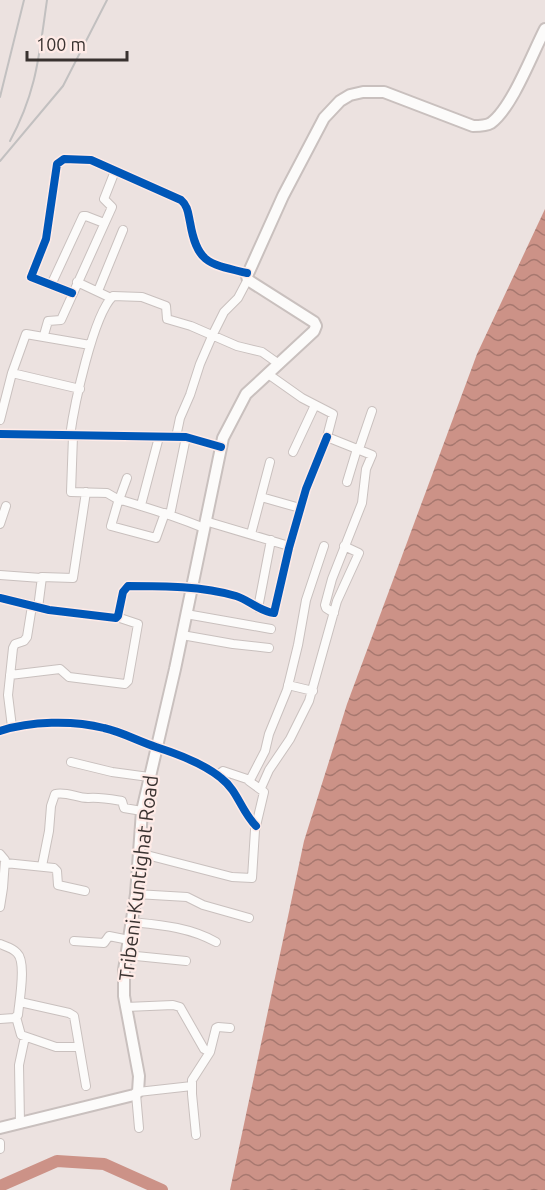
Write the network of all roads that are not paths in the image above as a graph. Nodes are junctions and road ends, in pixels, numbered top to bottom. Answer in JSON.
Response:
{"nodes":[{"id":1,"x":545,"y":29,"type":"edge"},
{"id":2,"x":115,"y":171,"type":"junction"},
{"id":3,"x":104,"y":223,"type":"junction"},
{"id":4,"x":123,"y":230,"type":"dead end"},
{"id":5,"x":247,"y":276,"type":"junction"},
{"id":6,"x":77,"y":282,"type":"junction"},
{"id":7,"x":51,"y":285,"type":"junction"},
{"id":8,"x":98,"y":291,"type":"junction"},
{"id":9,"x":72,"y":293,"type":"junction"},
{"id":10,"x":111,"y":298,"type":"junction"},
{"id":11,"x":213,"y":334,"type":"junction"},
{"id":12,"x":44,"y":335,"type":"junction"},
{"id":13,"x":90,"y":345,"type":"junction"},
{"id":14,"x":279,"y":364,"type":"junction"},
{"id":15,"x":12,"y":373,"type":"junction"},
{"id":16,"x":268,"y":374,"type":"junction"},
{"id":17,"x":80,"y":389,"type":"junction"},
{"id":18,"x":315,"y":405,"type":"junction"},
{"id":19,"x":372,"y":411,"type":"dead end"},
{"id":20,"x":0,"y":420,"type":"edge"},
{"id":21,"x":0,"y":434,"type":"edge"},
{"id":22,"x":71,"y":436,"type":"junction"},
{"id":23,"x":159,"y":436,"type":"junction"},
{"id":24,"x":176,"y":436,"type":"junction"},
{"id":25,"x":327,"y":436,"type":"junction"},
{"id":26,"x":186,"y":437,"type":"junction"},
{"id":27,"x":221,"y":447,"type":"junction"},
{"id":28,"x":358,"y":449,"type":"junction"},
{"id":29,"x":293,"y":452,"type":"dead end"},
{"id":30,"x":270,"y":462,"type":"dead end"},
{"id":31,"x":127,"y":478,"type":"dead end"},
{"id":32,"x":347,"y":482,"type":"dead end"},
{"id":33,"x":86,"y":492,"type":"junction"},
{"id":34,"x":261,"y":497,"type":"junction"},
{"id":35,"x":119,"y":500,"type":"junction"},
{"id":36,"x":141,"y":505,"type":"junction"},
{"id":37,"x":6,"y":506,"type":"dead end"},
{"id":38,"x":300,"y":508,"type":"junction"},
{"id":39,"x":167,"y":514,"type":"junction"},
{"id":40,"x":205,"y":524,"type":"junction"},
{"id":41,"x":0,"y":525,"type":"edge"},
{"id":42,"x":251,"y":534,"type":"junction"},
{"id":43,"x":271,"y":540,"type":"junction"},
{"id":44,"x":290,"y":546,"type":"junction"},
{"id":45,"x":324,"y":546,"type":"dead end"},
{"id":46,"x":344,"y":546,"type":"junction"},
{"id":47,"x":0,"y":574,"type":"edge"},
{"id":48,"x":41,"y":578,"type":"junction"},
{"id":49,"x":192,"y":588,"type":"junction"},
{"id":50,"x":0,"y":598,"type":"edge"},
{"id":51,"x":35,"y":607,"type":"junction"},
{"id":52,"x":258,"y":608,"type":"junction"},
{"id":53,"x":334,"y":613,"type":"junction"},
{"id":54,"x":186,"y":614,"type":"junction"},
{"id":55,"x":117,"y":618,"type":"junction"},
{"id":56,"x":271,"y":629,"type":"dead end"},
{"id":57,"x":182,"y":635,"type":"junction"},
{"id":58,"x":269,"y":648,"type":"dead end"},
{"id":59,"x":10,"y":675,"type":"junction"},
{"id":60,"x":288,"y":685,"type":"junction"},
{"id":61,"x":313,"y":692,"type":"junction"},
{"id":62,"x":12,"y":727,"type":"junction"},
{"id":63,"x":0,"y":731,"type":"edge"},
{"id":64,"x":156,"y":747,"type":"junction"},
{"id":65,"x":71,"y":762,"type":"dead end"},
{"id":66,"x":218,"y":775,"type":"junction"},
{"id":67,"x":149,"y":777,"type":"junction"},
{"id":68,"x":249,"y":781,"type":"junction"},
{"id":69,"x":261,"y":788,"type":"junction"},
{"id":70,"x":142,"y":811,"type":"junction"},
{"id":71,"x":256,"y":826,"type":"junction"},
{"id":72,"x":139,"y":853,"type":"junction"},
{"id":73,"x":0,"y":854,"type":"edge"},
{"id":74,"x":4,"y":863,"type":"junction"},
{"id":75,"x":42,"y":866,"type":"junction"},
{"id":76,"x":85,"y":891,"type":"dead end"},
{"id":77,"x":136,"y":894,"type":"junction"},
{"id":78,"x":0,"y":907,"type":"edge"},
{"id":79,"x":249,"y":918,"type":"dead end"},
{"id":80,"x":131,"y":922,"type":"junction"},
{"id":81,"x":129,"y":940,"type":"junction"},
{"id":82,"x":74,"y":941,"type":"dead end"},
{"id":83,"x":216,"y":942,"type":"dead end"},
{"id":84,"x":0,"y":944,"type":"edge"},
{"id":85,"x":126,"y":955,"type":"junction"},
{"id":86,"x":186,"y":961,"type":"dead end"},
{"id":87,"x":20,"y":1002,"type":"junction"},
{"id":88,"x":126,"y":1007,"type":"junction"},
{"id":89,"x":16,"y":1017,"type":"junction"},
{"id":90,"x":0,"y":1019,"type":"edge"},
{"id":91,"x":230,"y":1028,"type":"dead end"},
{"id":92,"x":25,"y":1037,"type":"junction"},
{"id":93,"x":78,"y":1047,"type":"junction"},
{"id":94,"x":210,"y":1052,"type":"junction"},
{"id":95,"x":86,"y":1086,"type":"dead end"},
{"id":96,"x":192,"y":1086,"type":"junction"},
{"id":97,"x":137,"y":1093,"type":"junction"},
{"id":98,"x":20,"y":1123,"type":"junction"},
{"id":99,"x":0,"y":1128,"type":"edge"},
{"id":100,"x":139,"y":1128,"type":"dead end"},
{"id":101,"x":196,"y":1136,"type":"dead end"},
{"id":102,"x":0,"y":1143,"type":"edge"},
{"id":103,"x":0,"y":1149,"type":"edge"}],
"edges":[{"from":1,"to":5,"type":"main road"},
{"from":2,"to":3,"type":"street"},
{"from":2,"to":5,"type":"street"},
{"from":2,"to":7,"type":"street"},
{"from":3,"to":6,"type":"street"},
{"from":3,"to":7,"type":"street"},
{"from":4,"to":8,"type":"street"},
{"from":5,"to":11,"type":"street"},
{"from":5,"to":14,"type":"main road","name":"Tribeni-Kuntighat Road"},
{"from":6,"to":8,"type":"street"},
{"from":6,"to":9,"type":"street"},
{"from":7,"to":9,"type":"street"},
{"from":8,"to":10,"type":"street"},
{"from":9,"to":12,"type":"street"},
{"from":10,"to":11,"type":"street"},
{"from":10,"to":13,"type":"street"},
{"from":11,"to":14,"type":"street"},
{"from":11,"to":24,"type":"street"},
{"from":12,"to":13,"type":"street"},
{"from":12,"to":15,"type":"street"},
{"from":13,"to":17,"type":"street"},
{"from":14,"to":16,"type":"main road","name":"Tribeni-Kuntighat Road"},
{"from":15,"to":17,"type":"street"},
{"from":15,"to":20,"type":"street"},
{"from":16,"to":18,"type":"street"},
{"from":16,"to":27,"type":"main road","name":"Tribeni-Kuntighat Road"},
{"from":17,"to":22,"type":"street"},
{"from":18,"to":25,"type":"street"},
{"from":18,"to":29,"type":"street"},
{"from":19,"to":28,"type":"street"},
{"from":21,"to":22,"type":"street"},
{"from":22,"to":23,"type":"street"},
{"from":22,"to":33,"type":"street"},
{"from":23,"to":24,"type":"street"},
{"from":23,"to":36,"type":"street"},
{"from":24,"to":26,"type":"street"},
{"from":25,"to":28,"type":"street"},
{"from":25,"to":38,"type":"street"},
{"from":26,"to":27,"type":"street"},
{"from":26,"to":39,"type":"street"},
{"from":27,"to":40,"type":"main road","name":"Tribeni-Kuntighat Road"},
{"from":28,"to":32,"type":"street"},
{"from":28,"to":46,"type":"street"},
{"from":30,"to":34,"type":"street"},
{"from":31,"to":35,"type":"street"},
{"from":33,"to":35,"type":"street"},
{"from":33,"to":48,"type":"street"},
{"from":34,"to":38,"type":"street"},
{"from":34,"to":42,"type":"street"},
{"from":35,"to":36,"type":"street"},
{"from":35,"to":39,"type":"street"},
{"from":36,"to":39,"type":"street"},
{"from":37,"to":41,"type":"street"},
{"from":38,"to":44,"type":"street"},
{"from":39,"to":40,"type":"street"},
{"from":40,"to":42,"type":"street"},
{"from":40,"to":49,"type":"main road","name":"Tribeni-Kuntighat Road"},
{"from":42,"to":43,"type":"street"},
{"from":43,"to":44,"type":"street"},
{"from":43,"to":52,"type":"street"},
{"from":44,"to":52,"type":"street"},
{"from":45,"to":60,"type":"street"},
{"from":46,"to":53,"type":"street"},
{"from":46,"to":53,"type":"street"},
{"from":47,"to":48,"type":"street"},
{"from":48,"to":51,"type":"street"},
{"from":49,"to":52,"type":"street"},
{"from":49,"to":54,"type":"main road","name":"Tribeni-Kuntighat Road"},
{"from":49,"to":55,"type":"street"},
{"from":50,"to":51,"type":"street"},
{"from":51,"to":55,"type":"street"},
{"from":51,"to":59,"type":"street"},
{"from":53,"to":61,"type":"street"},
{"from":54,"to":56,"type":"street"},
{"from":54,"to":57,"type":"main road","name":"Tribeni-Kuntighat Road"},
{"from":55,"to":59,"type":"street"},
{"from":57,"to":58,"type":"street"},
{"from":57,"to":64,"type":"main road","name":"Tribeni-Kuntighat Road"},
{"from":59,"to":62,"type":"street"},
{"from":60,"to":61,"type":"street"},
{"from":60,"to":68,"type":"street"},
{"from":61,"to":69,"type":"street"},
{"from":62,"to":63,"type":"street"},
{"from":62,"to":64,"type":"street"},
{"from":64,"to":66,"type":"street"},
{"from":64,"to":67,"type":"main road","name":"Tribeni-Kuntighat Road"},
{"from":65,"to":67,"type":"street"},
{"from":66,"to":68,"type":"street"},
{"from":66,"to":71,"type":"street"},
{"from":67,"to":70,"type":"main road","name":"Tribeni-Kuntighat Road"},
{"from":68,"to":69,"type":"street"},
{"from":69,"to":71,"type":"street"},
{"from":70,"to":72,"type":"main road","name":"Tribeni-Kuntighat Road"},
{"from":70,"to":75,"type":"street"},
{"from":71,"to":72,"type":"street"},
{"from":72,"to":77,"type":"main road","name":"Tribeni-Kuntighat Road"},
{"from":73,"to":74,"type":"street"},
{"from":74,"to":75,"type":"street"},
{"from":74,"to":78,"type":"street"},
{"from":75,"to":76,"type":"street"},
{"from":77,"to":79,"type":"street"},
{"from":77,"to":80,"type":"main road","name":"Tribeni-Kuntighat Road"},
{"from":80,"to":81,"type":"main road","name":"Tribeni-Kuntighat Road"},
{"from":80,"to":83,"type":"street"},
{"from":81,"to":82,"type":"street"},
{"from":81,"to":85,"type":"main road","name":"Tribeni-Kuntighat Road"},
{"from":84,"to":87,"type":"street"},
{"from":85,"to":86,"type":"street"},
{"from":85,"to":88,"type":"main road","name":"Tribeni-Kuntighat Road"},
{"from":87,"to":89,"type":"street"},
{"from":87,"to":93,"type":"street"},
{"from":88,"to":94,"type":"street"},
{"from":88,"to":97,"type":"main road","name":"Tribeni-Kuntighat Road"},
{"from":89,"to":90,"type":"street"},
{"from":89,"to":92,"type":"street"},
{"from":91,"to":94,"type":"street"},
{"from":92,"to":93,"type":"street"},
{"from":92,"to":98,"type":"street"},
{"from":93,"to":95,"type":"street"},
{"from":94,"to":96,"type":"street"},
{"from":96,"to":97,"type":"street"},
{"from":96,"to":101,"type":"street"},
{"from":97,"to":98,"type":"main road"},
{"from":97,"to":100,"type":"street"},
{"from":98,"to":99,"type":"main road"},
{"from":102,"to":103,"type":"street"}]}
